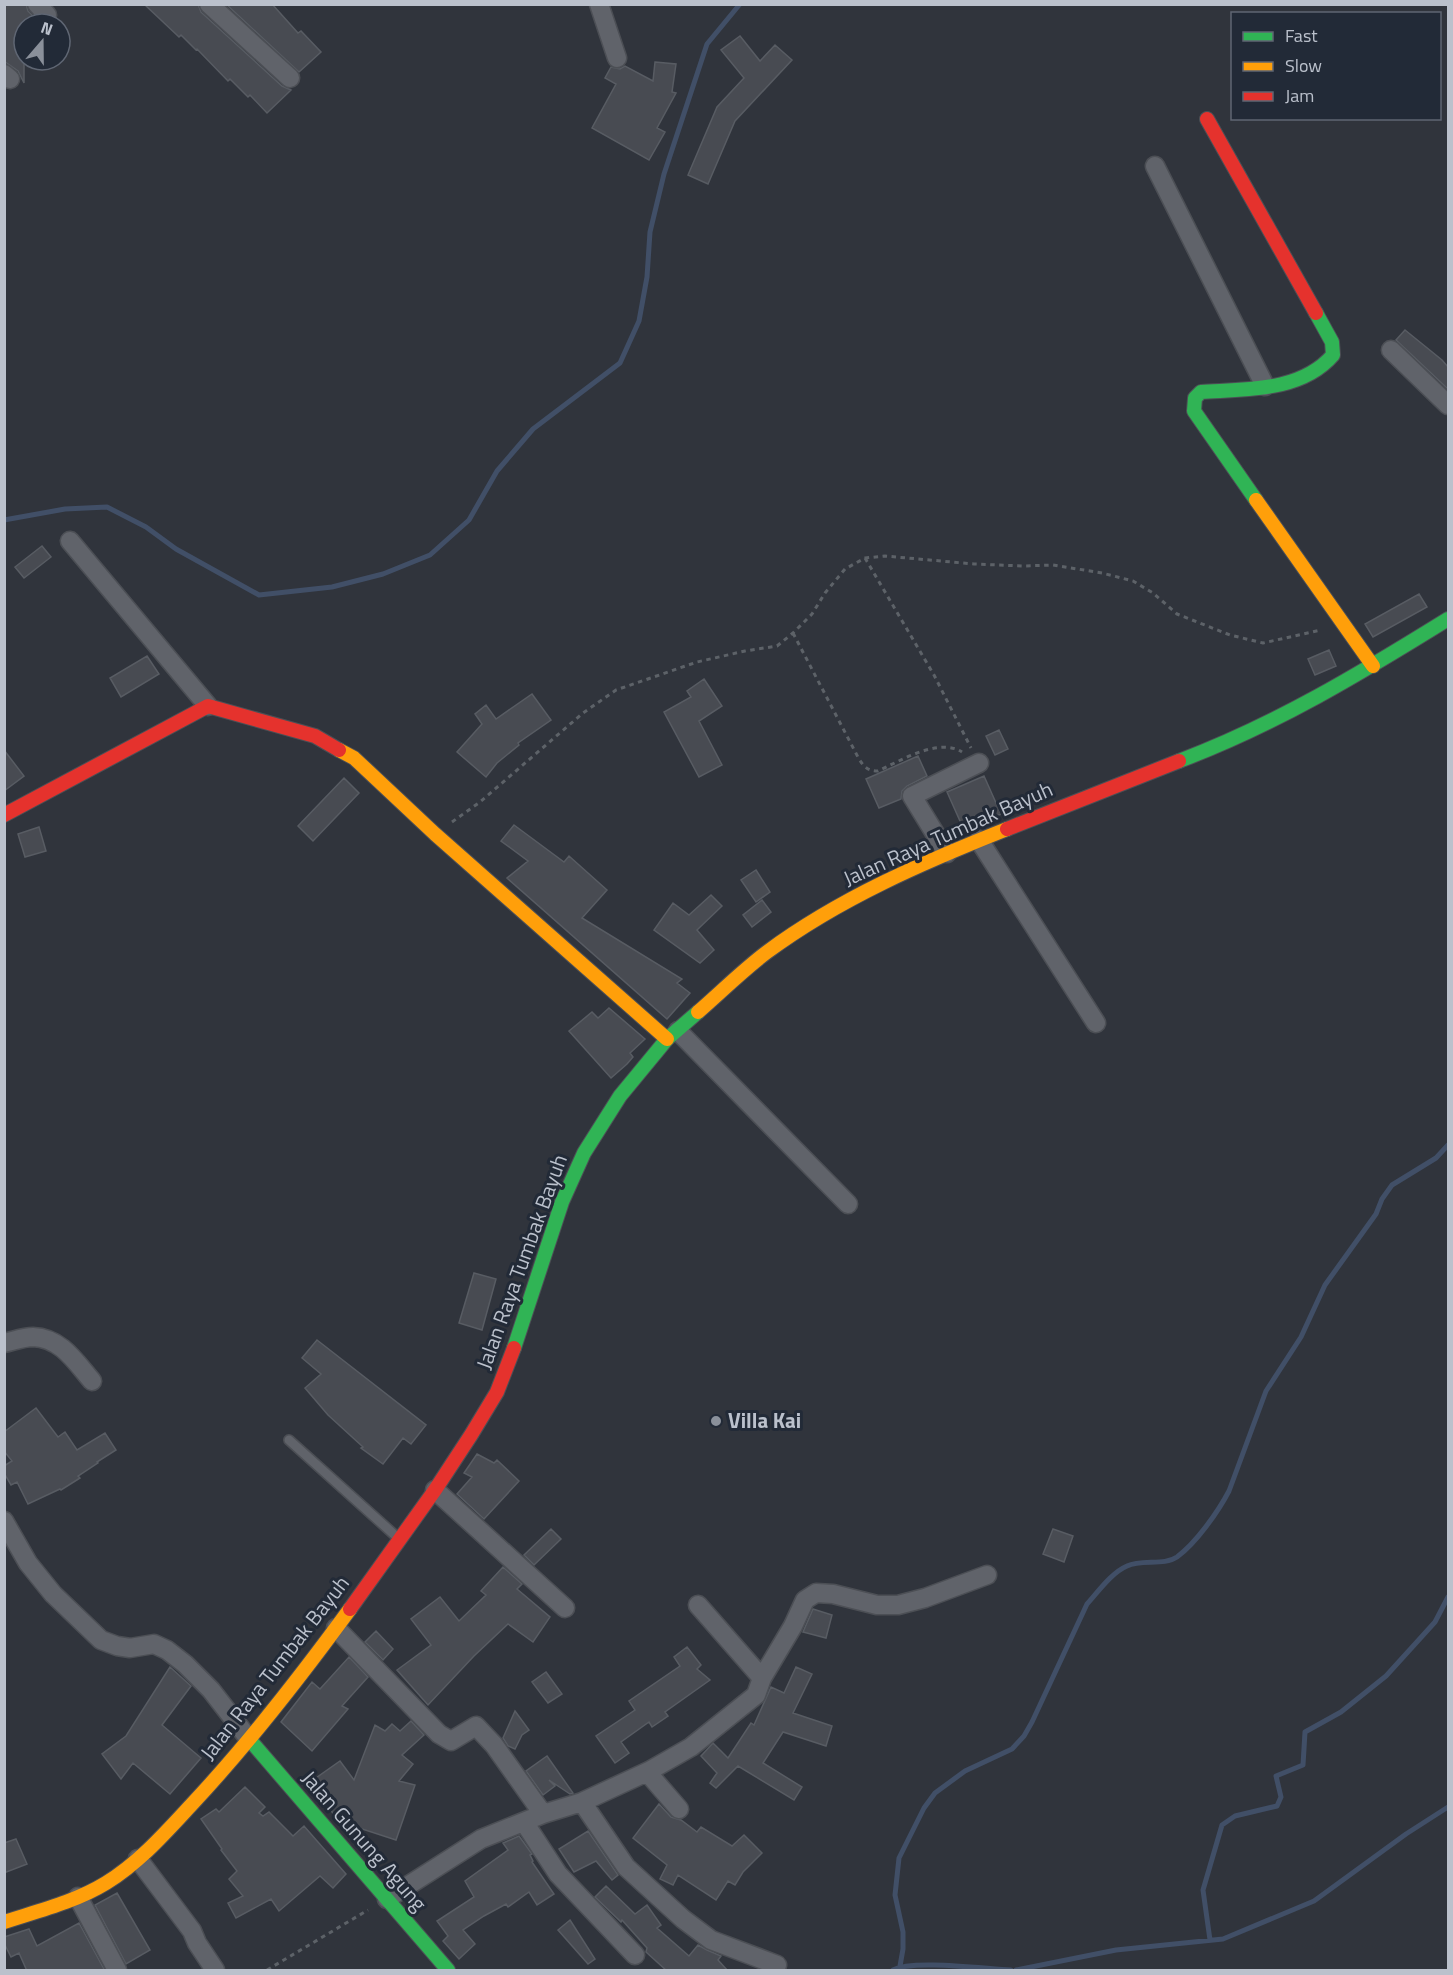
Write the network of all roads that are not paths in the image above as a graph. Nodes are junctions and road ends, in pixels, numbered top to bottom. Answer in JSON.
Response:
{"nodes":[{"id":1,"x":209,"y":4,"type":"edge"},
{"id":2,"x":598,"y":4,"type":"edge"},
{"id":3,"x":617,"y":58,"type":"dead end"},
{"id":4,"x":290,"y":78,"type":"dead end"},
{"id":5,"x":1207,"y":119,"type":"dead end"},
{"id":6,"x":1155,"y":166,"type":"dead end"},
{"id":7,"x":1391,"y":350,"type":"dead end"},
{"id":8,"x":1264,"y":386,"type":"junction"},
{"id":9,"x":1449,"y":405,"type":"edge"},
{"id":10,"x":70,"y":541,"type":"dead end"},
{"id":11,"x":1449,"y":619,"type":"edge"},
{"id":12,"x":1373,"y":666,"type":"junction"},
{"id":13,"x":208,"y":706,"type":"junction"},
{"id":14,"x":979,"y":763,"type":"road end"},
{"id":15,"x":4,"y":815,"type":"edge"},
{"id":16,"x":979,"y":840,"type":"junction"},
{"id":17,"x":947,"y":853,"type":"junction"},
{"id":18,"x":1096,"y":1023,"type":"dead end"},
{"id":19,"x":672,"y":1035,"type":"junction"},
{"id":20,"x":848,"y":1204,"type":"dead end"},
{"id":21,"x":4,"y":1343,"type":"edge"},
{"id":22,"x":92,"y":1381,"type":"dead end"},
{"id":23,"x":289,"y":1440,"type":"dead end"},
{"id":24,"x":435,"y":1490,"type":"junction"},
{"id":25,"x":4,"y":1521,"type":"edge"},
{"id":26,"x":400,"y":1539,"type":"junction"},
{"id":27,"x":987,"y":1575,"type":"dead end"},
{"id":28,"x":698,"y":1605,"type":"dead end"},
{"id":29,"x":565,"y":1608,"type":"dead end"},
{"id":30,"x":336,"y":1628,"type":"junction"},
{"id":31,"x":762,"y":1678,"type":"junction"},
{"id":32,"x":249,"y":1739,"type":"junction"},
{"id":33,"x":647,"y":1772,"type":"junction"},
{"id":34,"x":582,"y":1802,"type":"junction"},
{"id":35,"x":679,"y":1809,"type":"dead end"},
{"id":36,"x":543,"y":1814,"type":"junction"},
{"id":37,"x":524,"y":1822,"type":"junction"},
{"id":38,"x":138,"y":1859,"type":"junction"},
{"id":39,"x":78,"y":1897,"type":"junction"},
{"id":40,"x":387,"y":1899,"type":"junction"},
{"id":41,"x":4,"y":1922,"type":"edge"},
{"id":42,"x":635,"y":1955,"type":"dead end"},
{"id":43,"x":777,"y":1965,"type":"dead end"},
{"id":44,"x":117,"y":1971,"type":"edge"},
{"id":45,"x":215,"y":1971,"type":"edge"},
{"id":46,"x":448,"y":1971,"type":"edge"}],
"edges":[{"from":1,"to":4,"type":"street"},
{"from":2,"to":3,"type":"street"},
{"from":5,"to":8,"type":"street"},
{"from":6,"to":8,"type":"street"},
{"from":7,"to":9,"type":"street"},
{"from":8,"to":12,"type":"street"},
{"from":10,"to":13,"type":"street"},
{"from":11,"to":12,"type":"street","name":"Jalan Raya Tumbak Bayuh"},
{"from":12,"to":16,"type":"street","name":"Jalan Raya Tumbak Bayuh"},
{"from":13,"to":15,"type":"street"},
{"from":13,"to":19,"type":"street"},
{"from":14,"to":17,"type":"street"},
{"from":16,"to":17,"type":"street","name":"Jalan Raya Tumbak Bayuh"},
{"from":16,"to":18,"type":"street"},
{"from":17,"to":19,"type":"street","name":"Jalan Raya Tumbak Bayuh"},
{"from":19,"to":20,"type":"street"},
{"from":19,"to":24,"type":"street","name":"Jalan Raya Tumbak Bayuh"},
{"from":21,"to":22,"type":"street"},
{"from":23,"to":26,"type":"lane"},
{"from":24,"to":26,"type":"street","name":"Jalan Raya Tumbak Bayuh"},
{"from":24,"to":29,"type":"street"},
{"from":25,"to":32,"type":"street"},
{"from":26,"to":30,"type":"street","name":"Jalan Raya Tumbak Bayuh"},
{"from":27,"to":31,"type":"street"},
{"from":28,"to":31,"type":"street"},
{"from":30,"to":32,"type":"street","name":"Jalan Raya Tumbak Bayuh"},
{"from":30,"to":36,"type":"street"},
{"from":31,"to":33,"type":"street"},
{"from":32,"to":38,"type":"street","name":"Jalan Raya Tumbak Bayuh"},
{"from":32,"to":40,"type":"street","name":"Jalan Gunung Agung"},
{"from":33,"to":34,"type":"street"},
{"from":33,"to":35,"type":"street"},
{"from":34,"to":36,"type":"street"},
{"from":34,"to":43,"type":"street"},
{"from":36,"to":37,"type":"street"},
{"from":37,"to":40,"type":"street"},
{"from":37,"to":42,"type":"street"},
{"from":38,"to":39,"type":"street","name":"Jalan Raya Tumbak Bayuh"},
{"from":38,"to":45,"type":"street"},
{"from":39,"to":41,"type":"street","name":"Jalan Raya Tumbak Bayuh"},
{"from":39,"to":44,"type":"street"},
{"from":40,"to":46,"type":"street","name":"Jalan Gunung Agung"}]}
